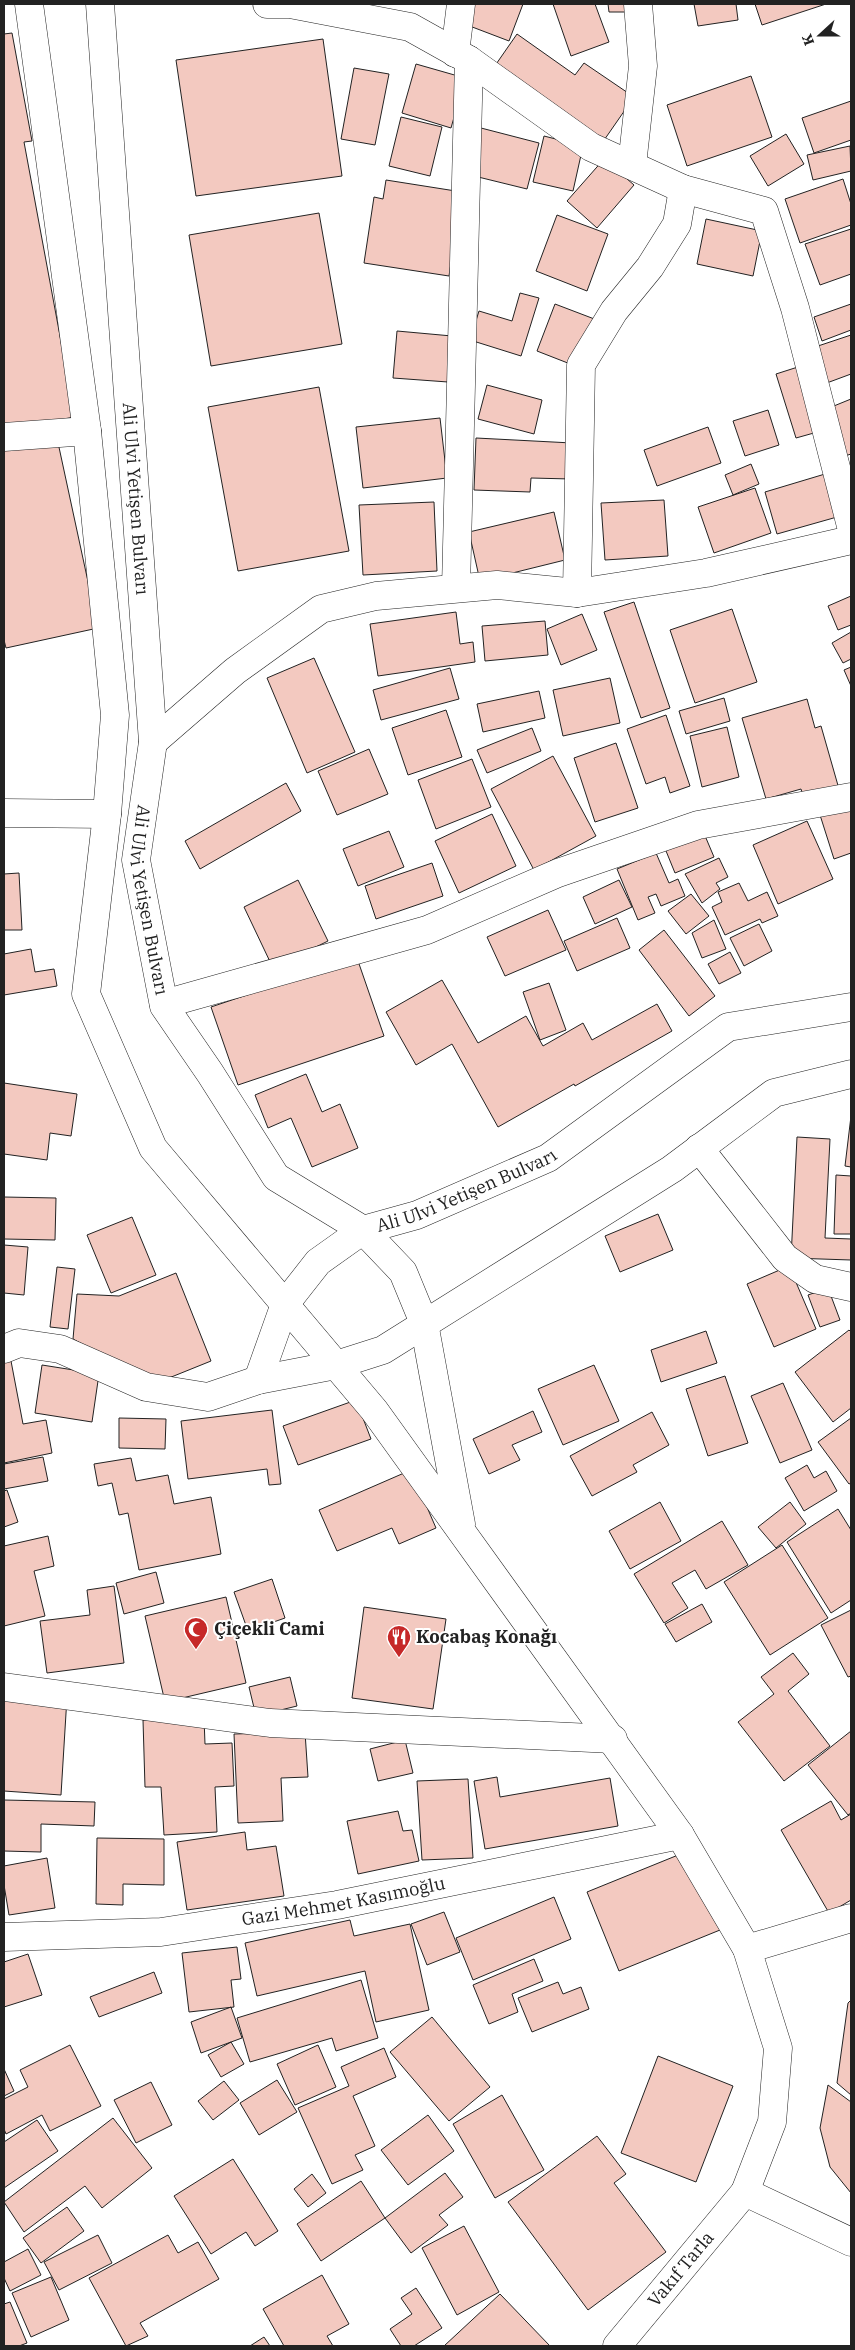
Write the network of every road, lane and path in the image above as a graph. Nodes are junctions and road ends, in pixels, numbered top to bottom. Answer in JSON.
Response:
{"nodes":[{"id":1,"x":29,"y":4,"type":"edge"},
{"id":2,"x":100,"y":4,"type":"edge"},
{"id":3,"x":267,"y":4,"type":"edge"},
{"id":4,"x":290,"y":4,"type":"edge"},
{"id":5,"x":461,"y":4,"type":"edge"},
{"id":6,"x":638,"y":4,"type":"edge"},
{"id":7,"x":462,"y":56,"type":"junction"},
{"id":8,"x":632,"y":165,"type":"junction"},
{"id":9,"x":683,"y":189,"type":"junction"},
{"id":10,"x":87,"y":431,"type":"junction"},
{"id":11,"x":4,"y":437,"type":"edge"},
{"id":12,"x":851,"y":526,"type":"edge"},
{"id":13,"x":851,"y":540,"type":"edge"},
{"id":14,"x":456,"y":588,"type":"junction"},
{"id":15,"x":577,"y":593,"type":"junction"},
{"id":16,"x":153,"y":742,"type":"junction"},
{"id":17,"x":851,"y":797,"type":"edge"},
{"id":18,"x":4,"y":813,"type":"edge"},
{"id":19,"x":107,"y":814,"type":"junction"},
{"id":20,"x":164,"y":1004,"type":"junction"},
{"id":21,"x":851,"y":1007,"type":"edge"},
{"id":22,"x":851,"y":1074,"type":"edge"},
{"id":23,"x":699,"y":1148,"type":"junction"},
{"id":24,"x":363,"y":1230,"type":"junction"},
{"id":25,"x":851,"y":1287,"type":"edge"},
{"id":26,"x":285,"y":1304,"type":"junction"},
{"id":27,"x":424,"y":1323,"type":"junction"},
{"id":28,"x":4,"y":1347,"type":"edge"},
{"id":29,"x":336,"y":1365,"type":"junction"},
{"id":30,"x":258,"y":1380,"type":"junction"},
{"id":31,"x":462,"y":1531,"type":"junction"},
{"id":32,"x":4,"y":1687,"type":"edge"},
{"id":33,"x":612,"y":1739,"type":"junction"},
{"id":34,"x":680,"y":1835,"type":"junction"},
{"id":35,"x":851,"y":1918,"type":"edge"},
{"id":36,"x":4,"y":1937,"type":"edge"},
{"id":37,"x":747,"y":1949,"type":"junction"},
{"id":38,"x":745,"y":2192,"type":"junction"},
{"id":39,"x":851,"y":2242,"type":"edge"},
{"id":40,"x":617,"y":2346,"type":"edge"}],
"edges":[{"from":1,"to":10,"type":"street"},
{"from":2,"to":16,"type":"street","name":"Ali Ulvi Yetişen Bulvarı"},
{"from":3,"to":4,"type":"street"},
{"from":4,"to":7,"type":"street"},
{"from":5,"to":7,"type":"street"},
{"from":6,"to":8,"type":"street"},
{"from":7,"to":8,"type":"street"},
{"from":7,"to":14,"type":"street"},
{"from":8,"to":9,"type":"street"},
{"from":9,"to":12,"type":"street"},
{"from":9,"to":15,"type":"street"},
{"from":10,"to":11,"type":"street"},
{"from":10,"to":19,"type":"street"},
{"from":13,"to":15,"type":"street"},
{"from":14,"to":15,"type":"street"},
{"from":14,"to":16,"type":"street"},
{"from":16,"to":20,"type":"street","name":"Ali Ulvi Yetişen Bulvarı"},
{"from":17,"to":20,"type":"street"},
{"from":18,"to":19,"type":"street"},
{"from":19,"to":26,"type":"street"},
{"from":20,"to":24,"type":"street","name":"Ali Ulvi Yetişen Bulvarı"},
{"from":21,"to":24,"type":"street","name":"Ali Ulvi Yetişen Bulvarı"},
{"from":22,"to":23,"type":"street"},
{"from":23,"to":25,"type":"street"},
{"from":23,"to":27,"type":"street"},
{"from":24,"to":26,"type":"street"},
{"from":24,"to":27,"type":"street"},
{"from":26,"to":29,"type":"street"},
{"from":26,"to":30,"type":"street"},
{"from":27,"to":29,"type":"street"},
{"from":27,"to":31,"type":"street"},
{"from":28,"to":30,"type":"street"},
{"from":29,"to":30,"type":"street"},
{"from":29,"to":31,"type":"street","name":"Vakıf Tarla"},
{"from":31,"to":33,"type":"street","name":"Vakıf Tarla"},
{"from":32,"to":33,"type":"street"},
{"from":33,"to":34,"type":"street","name":"Vakıf Tarla"},
{"from":34,"to":36,"type":"street","name":"Gazi Mehmet Kasımoğlu"},
{"from":34,"to":37,"type":"street","name":"Vakıf Tarla"},
{"from":35,"to":37,"type":"street"},
{"from":37,"to":38,"type":"street","name":"Vakıf Tarla"},
{"from":38,"to":39,"type":"street"},
{"from":38,"to":40,"type":"street","name":"Vakıf Tarla"}]}
